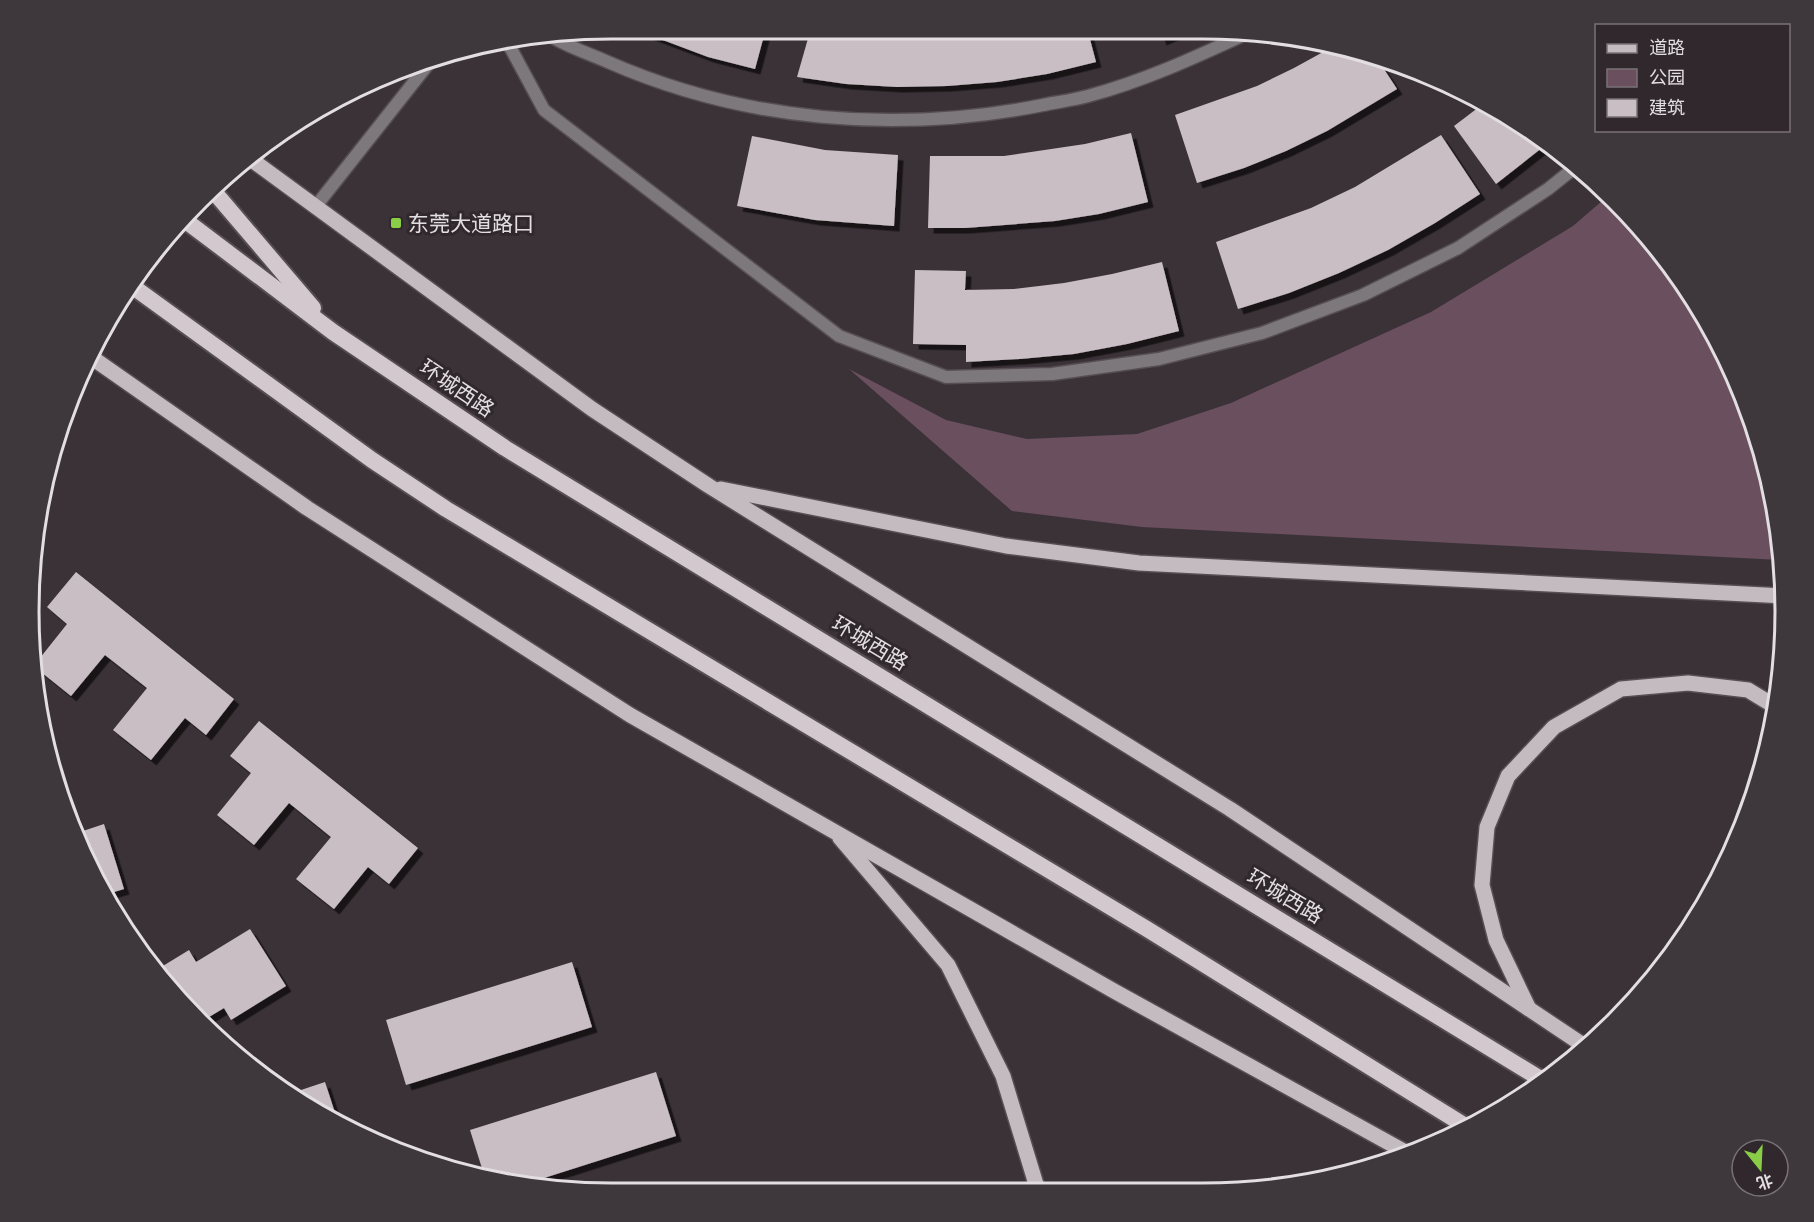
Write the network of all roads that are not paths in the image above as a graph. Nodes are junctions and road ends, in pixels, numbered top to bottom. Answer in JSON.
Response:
{"nodes":[{"id":1,"x":1233,"y":40,"type":"edge"},
{"id":2,"x":562,"y":41,"type":"edge"},
{"id":3,"x":511,"y":48,"type":"edge"},
{"id":4,"x":423,"y":71,"type":"edge"},
{"id":5,"x":256,"y":163,"type":"edge"},
{"id":6,"x":1569,"y":172,"type":"edge"},
{"id":7,"x":218,"y":196,"type":"edge"},
{"id":8,"x":316,"y":206,"type":"junction"},
{"id":9,"x":190,"y":224,"type":"edge"},
{"id":10,"x":137,"y":290,"type":"edge"},
{"id":11,"x":333,"y":332,"type":"junction"},
{"id":12,"x":97,"y":361,"type":"edge"},
{"id":13,"x":709,"y":486,"type":"junction"},
{"id":14,"x":1775,"y":596,"type":"edge"},
{"id":15,"x":1767,"y":702,"type":"edge"},
{"id":16,"x":832,"y":829,"type":"junction"},
{"id":17,"x":1529,"y":1009,"type":"junction"},
{"id":18,"x":1579,"y":1042,"type":"edge"},
{"id":19,"x":1536,"y":1076,"type":"edge"},
{"id":20,"x":1459,"y":1122,"type":"edge"},
{"id":21,"x":1399,"y":1148,"type":"edge"},
{"id":22,"x":1036,"y":1183,"type":"edge"}],
"edges":[{"from":1,"to":2,"type":"lane"},
{"from":3,"to":6,"type":"lane"},
{"from":4,"to":8,"type":"lane"},
{"from":5,"to":8,"type":"main road"},
{"from":7,"to":11,"type":"highway"},
{"from":8,"to":13,"type":"main road"},
{"from":9,"to":11,"type":"highway","name":"环城西路"},
{"from":10,"to":20,"type":"highway"},
{"from":11,"to":19,"type":"highway","name":"环城西路"},
{"from":12,"to":16,"type":"main road"},
{"from":13,"to":14,"type":"main road"},
{"from":13,"to":17,"type":"main road"},
{"from":15,"to":17,"type":"main road"},
{"from":16,"to":21,"type":"main road"},
{"from":16,"to":22,"type":"main road"},
{"from":17,"to":18,"type":"main road"}]}
